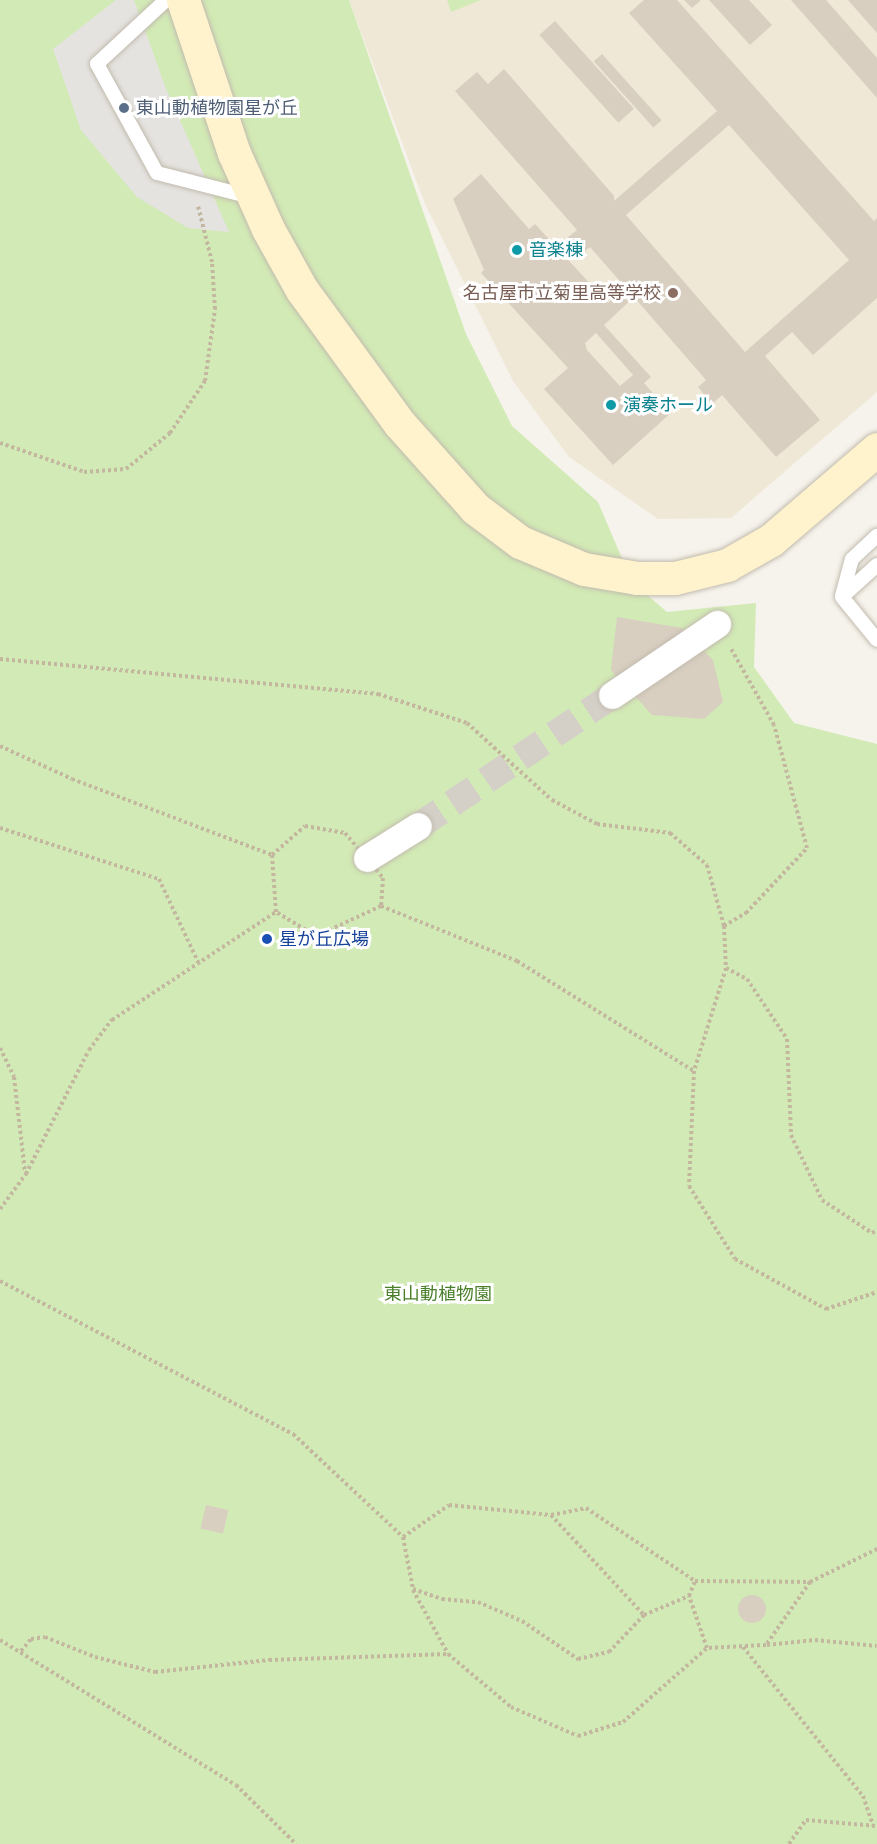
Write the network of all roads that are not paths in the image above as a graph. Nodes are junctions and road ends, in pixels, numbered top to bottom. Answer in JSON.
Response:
{"nodes":[{"id":1,"x":166,"y":0,"type":"edge"},
{"id":2,"x":183,"y":0,"type":"edge"},
{"id":3,"x":254,"y":198,"type":"junction"},
{"id":4,"x":877,"y":449,"type":"edge"},
{"id":5,"x":877,"y":536,"type":"edge"},
{"id":6,"x":877,"y":565,"type":"edge"},
{"id":7,"x":842,"y":597,"type":"junction"},
{"id":8,"x":717,"y":624,"type":"road end"},
{"id":9,"x":877,"y":640,"type":"edge"},
{"id":10,"x":612,"y":695,"type":"tunnel mouth"},
{"id":11,"x":417,"y":826,"type":"tunnel mouth"},
{"id":12,"x":367,"y":858,"type":"road end"}],
"edges":[{"from":1,"to":3,"type":"lane"},
{"from":2,"to":3,"type":"street"},
{"from":3,"to":4,"type":"street"},
{"from":5,"to":7,"type":"lane"},
{"from":6,"to":7,"type":"lane"},
{"from":7,"to":9,"type":"lane"},
{"from":8,"to":10,"type":"street"},
{"from":11,"to":12,"type":"street"}]}
